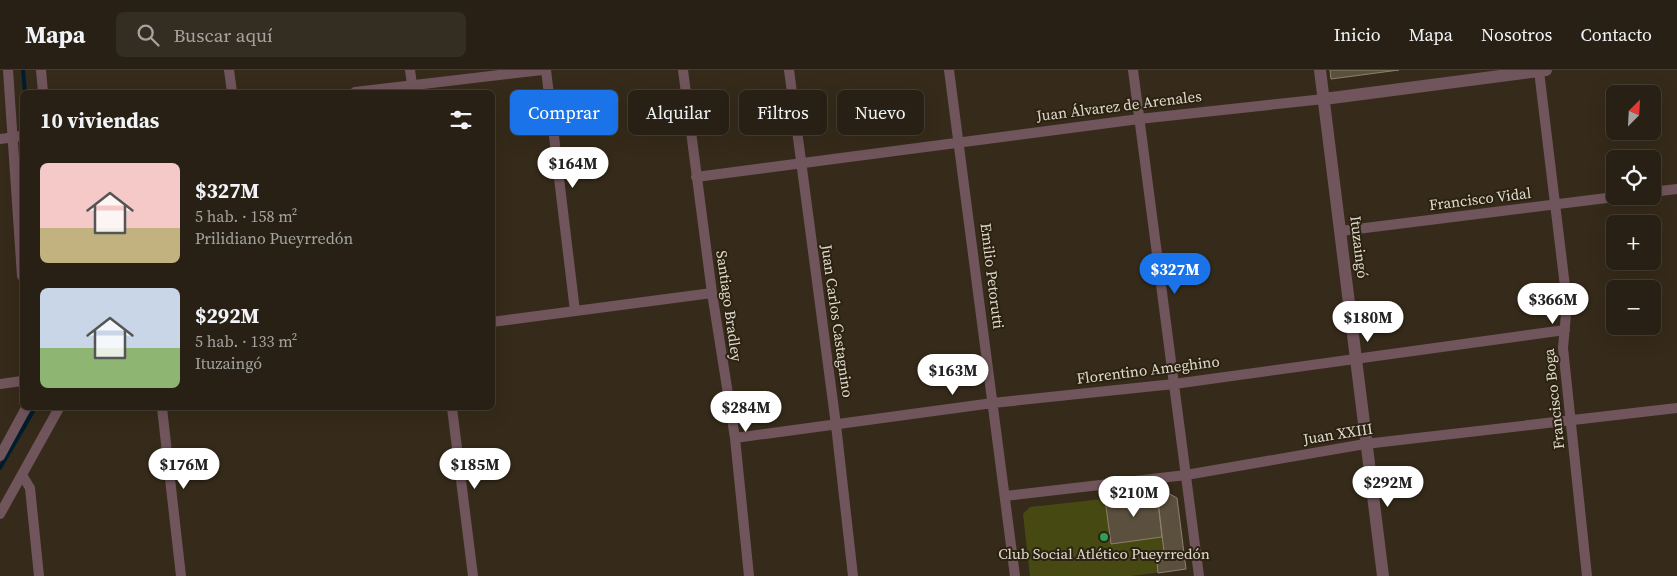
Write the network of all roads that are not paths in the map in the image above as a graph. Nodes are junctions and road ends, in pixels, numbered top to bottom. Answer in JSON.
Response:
{"nodes":[{"id":1,"x":8,"y":70,"type":"edge"},
{"id":2,"x":42,"y":70,"type":"edge"},
{"id":3,"x":229,"y":70,"type":"edge"},
{"id":4,"x":410,"y":70,"type":"edge"},
{"id":5,"x":542,"y":70,"type":"edge"},
{"id":6,"x":546,"y":70,"type":"edge"},
{"id":7,"x":683,"y":70,"type":"edge"},
{"id":8,"x":789,"y":70,"type":"edge"},
{"id":9,"x":949,"y":70,"type":"edge"},
{"id":10,"x":1134,"y":70,"type":"edge"},
{"id":11,"x":1320,"y":70,"type":"edge"},
{"id":12,"x":1543,"y":70,"type":"edge"},
{"id":13,"x":412,"y":89,"type":"edge"},
{"id":14,"x":43,"y":90,"type":"edge"},
{"id":15,"x":232,"y":90,"type":"edge"},
{"id":16,"x":393,"y":90,"type":"edge"},
{"id":17,"x":1324,"y":99,"type":"junction"},
{"id":18,"x":1139,"y":119,"type":"junction"},
{"id":19,"x":17,"y":137,"type":"edge"},
{"id":20,"x":0,"y":139,"type":"edge"},
{"id":21,"x":960,"y":143,"type":"junction"},
{"id":22,"x":801,"y":162,"type":"junction"},
{"id":23,"x":696,"y":177,"type":"junction"},
{"id":24,"x":1677,"y":189,"type":"edge"},
{"id":25,"x":1661,"y":191,"type":"edge"},
{"id":26,"x":1606,"y":198,"type":"edge"},
{"id":27,"x":1556,"y":205,"type":"junction"},
{"id":28,"x":20,"y":220,"type":"edge"},
{"id":29,"x":1341,"y":231,"type":"junction"},
{"id":30,"x":712,"y":293,"type":"junction"},
{"id":31,"x":575,"y":311,"type":"junction"},
{"id":32,"x":495,"y":322,"type":"edge"},
{"id":33,"x":1565,"y":330,"type":"junction"},
{"id":34,"x":1356,"y":357,"type":"junction"},
{"id":35,"x":20,"y":381,"type":"edge"},
{"id":36,"x":0,"y":384,"type":"edge"},
{"id":37,"x":1174,"y":384,"type":"junction"},
{"id":38,"x":993,"y":403,"type":"junction"},
{"id":39,"x":1677,"y":408,"type":"edge"},
{"id":40,"x":25,"y":410,"type":"edge"},
{"id":41,"x":58,"y":410,"type":"edge"},
{"id":42,"x":162,"y":410,"type":"edge"},
{"id":43,"x":452,"y":410,"type":"edge"},
{"id":44,"x":1572,"y":422,"type":"junction"},
{"id":45,"x":836,"y":425,"type":"junction"},
{"id":46,"x":734,"y":438,"type":"junction"},
{"id":47,"x":1365,"y":444,"type":"junction"},
{"id":48,"x":0,"y":456,"type":"edge"},
{"id":49,"x":22,"y":475,"type":"junction"},
{"id":50,"x":1186,"y":475,"type":"junction"},
{"id":51,"x":1005,"y":496,"type":"junction"},
{"id":52,"x":0,"y":514,"type":"edge"},
{"id":53,"x":39,"y":576,"type":"edge"},
{"id":54,"x":181,"y":576,"type":"edge"},
{"id":55,"x":473,"y":576,"type":"edge"},
{"id":56,"x":749,"y":576,"type":"edge"},
{"id":57,"x":853,"y":576,"type":"edge"},
{"id":58,"x":1015,"y":576,"type":"edge"},
{"id":59,"x":1199,"y":576,"type":"edge"},
{"id":60,"x":1383,"y":576,"type":"edge"},
{"id":61,"x":1587,"y":576,"type":"edge"}],
"edges":[{"from":1,"to":19,"type":"street"},
{"from":2,"to":14,"type":"street"},
{"from":3,"to":15,"type":"street"},
{"from":4,"to":13,"type":"street"},
{"from":5,"to":13,"type":"street"},
{"from":6,"to":31,"type":"street"},
{"from":7,"to":23,"type":"street","name":"Santiago Bradley"},
{"from":8,"to":22,"type":"street","name":"Juan Carlos Castagnino"},
{"from":9,"to":21,"type":"street","name":"Emilio Petorutti"},
{"from":10,"to":18,"type":"street"},
{"from":11,"to":17,"type":"street","name":"Ituzaingó"},
{"from":12,"to":17,"type":"street","name":"Juan Álvarez de Arenales"},
{"from":12,"to":27,"type":"street","name":"Francisco Boga"},
{"from":13,"to":16,"type":"street"},
{"from":17,"to":18,"type":"street","name":"Juan Álvarez de Arenales"},
{"from":17,"to":29,"type":"street","name":"Ituzaingó"},
{"from":18,"to":21,"type":"street","name":"Juan Álvarez de Arenales"},
{"from":18,"to":37,"type":"street"},
{"from":19,"to":20,"type":"street"},
{"from":19,"to":28,"type":"street"},
{"from":21,"to":22,"type":"street","name":"Juan Álvarez de Arenales"},
{"from":21,"to":38,"type":"street","name":"Emilio Petorutti"},
{"from":22,"to":23,"type":"street","name":"Juan Álvarez de Arenales"},
{"from":22,"to":45,"type":"street","name":"Juan Carlos Castagnino"},
{"from":23,"to":30,"type":"street","name":"Santiago Bradley"},
{"from":24,"to":25,"type":"street"},
{"from":26,"to":27,"type":"street","name":"Francisco Vidal"},
{"from":27,"to":29,"type":"street","name":"Francisco Vidal"},
{"from":27,"to":33,"type":"street","name":"Francisco Boga"},
{"from":29,"to":34,"type":"street","name":"Ituzaingó"},
{"from":30,"to":31,"type":"street"},
{"from":30,"to":46,"type":"street","name":"Santiago Bradley"},
{"from":31,"to":32,"type":"street"},
{"from":33,"to":34,"type":"street","name":"Florentino Ameghino"},
{"from":33,"to":44,"type":"street","name":"Francisco Boga"},
{"from":34,"to":37,"type":"street","name":"Florentino Ameghino"},
{"from":34,"to":47,"type":"street","name":"Ituzaingó"},
{"from":35,"to":36,"type":"street"},
{"from":37,"to":38,"type":"street","name":"Florentino Ameghino"},
{"from":37,"to":50,"type":"street"},
{"from":38,"to":45,"type":"street","name":"Florentino Ameghino"},
{"from":38,"to":51,"type":"street","name":"Emilio Petorutti"},
{"from":39,"to":44,"type":"street","name":"Juan XXIII"},
{"from":40,"to":48,"type":"street"},
{"from":41,"to":49,"type":"street"},
{"from":42,"to":54,"type":"street"},
{"from":43,"to":55,"type":"street"},
{"from":44,"to":47,"type":"street","name":"Juan XXIII"},
{"from":44,"to":61,"type":"street","name":"Francisco Boga"},
{"from":45,"to":46,"type":"street","name":"Florentino Ameghino"},
{"from":45,"to":57,"type":"street","name":"Juan Carlos Castagnino"},
{"from":46,"to":56,"type":"street","name":"Santiago Bradley"},
{"from":47,"to":50,"type":"street","name":"Juan XXIII"},
{"from":47,"to":60,"type":"street","name":"Ituzaingó"},
{"from":49,"to":52,"type":"street"},
{"from":49,"to":53,"type":"street"},
{"from":50,"to":51,"type":"street","name":"Juan XXIII"},
{"from":50,"to":59,"type":"street"},
{"from":51,"to":58,"type":"street","name":"Emilio Petorutti"}]}
